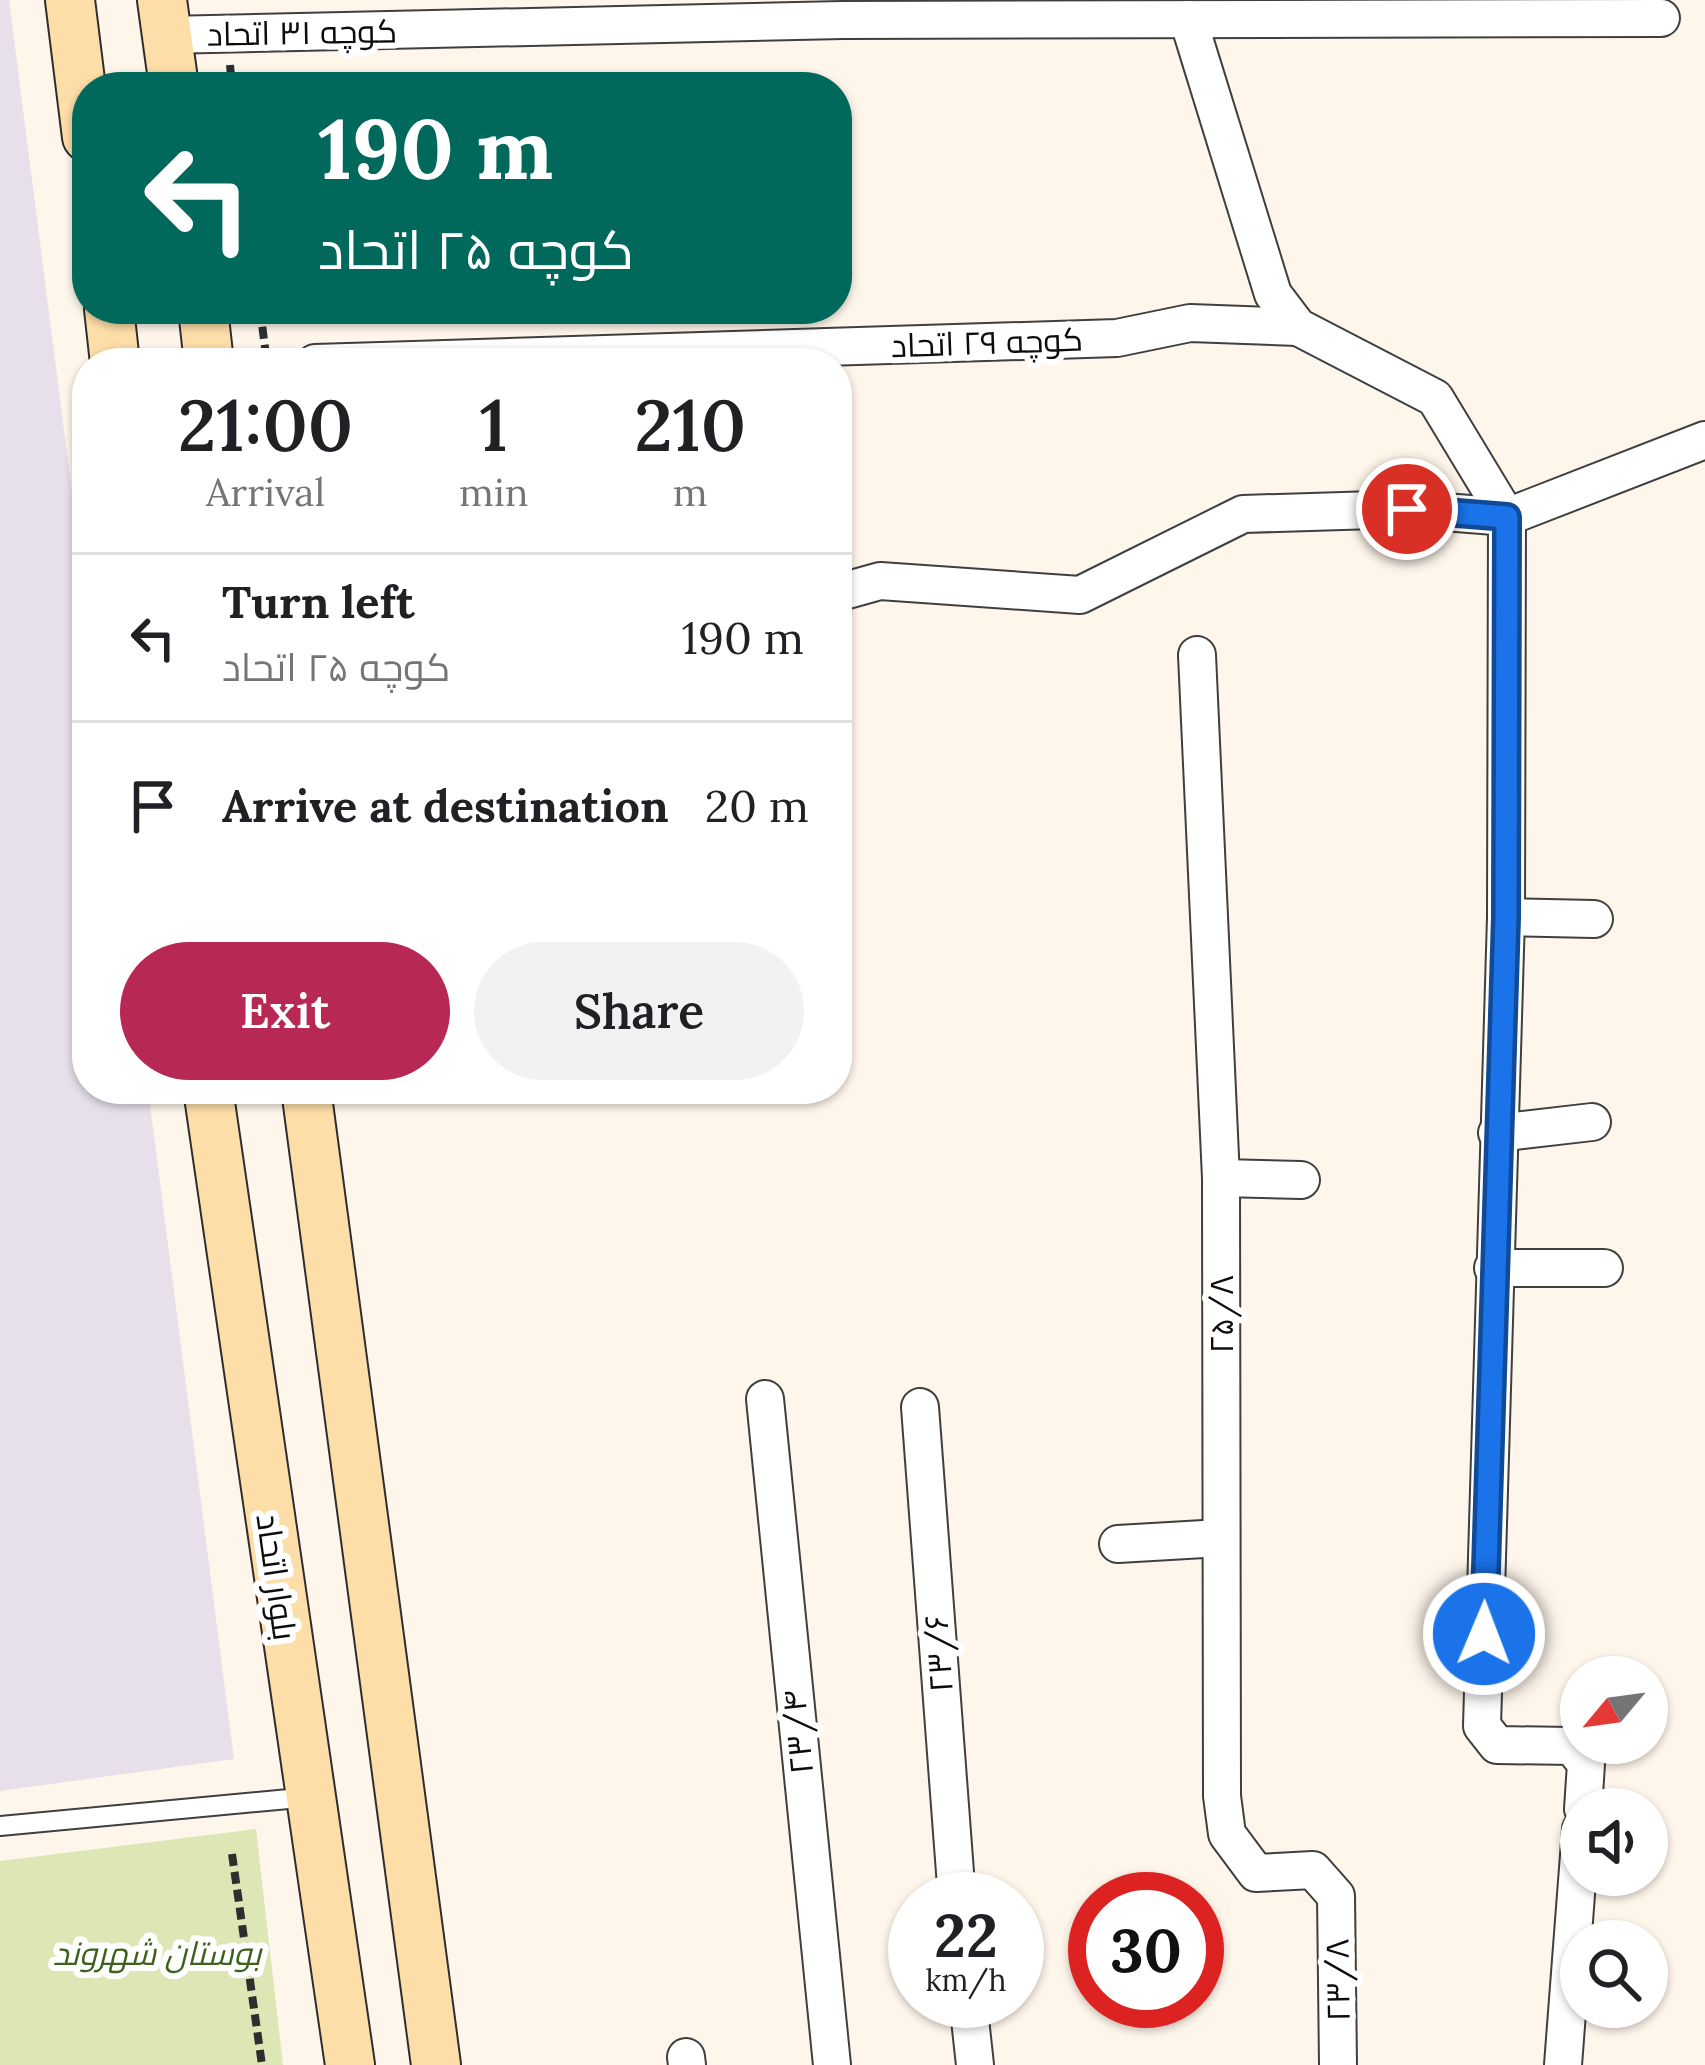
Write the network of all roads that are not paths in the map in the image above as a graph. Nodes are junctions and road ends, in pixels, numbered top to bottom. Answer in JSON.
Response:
{"nodes":[{"id":1,"x":70,"y":0,"type":"edge"},
{"id":2,"x":164,"y":18,"type":"edge"},
{"id":3,"x":1187,"y":19,"type":"junction"},
{"id":4,"x":1661,"y":19,"type":"dead end"},
{"id":5,"x":79,"y":72,"type":"edge"},
{"id":6,"x":172,"y":72,"type":"edge"},
{"id":7,"x":1298,"y":327,"type":"junction"},
{"id":8,"x":796,"y":348,"type":"edge"},
{"id":9,"x":1705,"y":440,"type":"edge"},
{"id":10,"x":1507,"y":517,"type":"junction"},
{"id":11,"x":852,"y":588,"type":"edge"},
{"id":12,"x":1197,"y":655,"type":"dead end"},
{"id":13,"x":1506,"y":917,"type":"junction"},
{"id":14,"x":1594,"y":919,"type":"dead end"},
{"id":15,"x":210,"y":1104,"type":"edge"},
{"id":16,"x":308,"y":1104,"type":"edge"},
{"id":17,"x":1592,"y":1121,"type":"dead end"},
{"id":18,"x":1497,"y":1132,"type":"junction"},
{"id":19,"x":1221,"y":1178,"type":"junction"},
{"id":20,"x":1301,"y":1180,"type":"dead end"},
{"id":21,"x":1493,"y":1268,"type":"junction"},
{"id":22,"x":1604,"y":1268,"type":"dead end"},
{"id":23,"x":765,"y":1400,"type":"dead end"},
{"id":24,"x":920,"y":1407,"type":"dead end"},
{"id":25,"x":1221,"y":1538,"type":"junction"},
{"id":26,"x":1118,"y":1544,"type":"dead end"},
{"id":27,"x":1584,"y":1788,"type":"edge"},
{"id":28,"x":310,"y":1797,"type":"junction"},
{"id":29,"x":0,"y":1826,"type":"edge"},
{"id":30,"x":955,"y":1872,"type":"edge"},
{"id":31,"x":1336,"y":1896,"type":"joint"},
{"id":32,"x":1576,"y":1896,"type":"edge"},
{"id":33,"x":971,"y":2028,"type":"edge"},
{"id":34,"x":350,"y":2065,"type":"edge"},
{"id":35,"x":436,"y":2065,"type":"edge"},
{"id":36,"x":832,"y":2065,"type":"edge"},
{"id":37,"x":975,"y":2065,"type":"edge"},
{"id":38,"x":1338,"y":2065,"type":"edge"},
{"id":39,"x":1563,"y":2065,"type":"edge"}],
"edges":[{"from":1,"to":5,"type":"main road"},
{"from":2,"to":3,"type":"street","name":"کوچه ۳۱ اتحاد"},
{"from":2,"to":6,"type":"main road"},
{"from":3,"to":4,"type":"street","name":"کوچه ۳۱ اتحاد"},
{"from":3,"to":7,"type":"street"},
{"from":7,"to":8,"type":"street","name":"کوچه ۲۹ اتحاد"},
{"from":7,"to":10,"type":"street"},
{"from":9,"to":10,"type":"street"},
{"from":10,"to":11,"type":"street"},
{"from":10,"to":13,"type":"street"},
{"from":12,"to":19,"type":"street","name":"۲۵/۸"},
{"from":13,"to":14,"type":"street"},
{"from":13,"to":18,"type":"street"},
{"from":15,"to":28,"type":"main road","name":"بلوار اتحاد"},
{"from":16,"to":35,"type":"main road"},
{"from":17,"to":18,"type":"street"},
{"from":18,"to":21,"type":"street"},
{"from":19,"to":20,"type":"street"},
{"from":19,"to":25,"type":"street","name":"۲۵/۸"},
{"from":21,"to":22,"type":"street"},
{"from":21,"to":27,"type":"street"},
{"from":23,"to":36,"type":"street","name":"۲۳/۴"},
{"from":24,"to":30,"type":"street","name":"۲۳/۶"},
{"from":25,"to":26,"type":"street"},
{"from":25,"to":31,"type":"street","name":"۲۵/۸"},
{"from":28,"to":29,"type":"lane"},
{"from":28,"to":34,"type":"main road","name":"بلوار اتحاد"},
{"from":31,"to":38,"type":"street","name":"۲۳/۸"},
{"from":32,"to":39,"type":"street"},
{"from":33,"to":37,"type":"street"}]}
